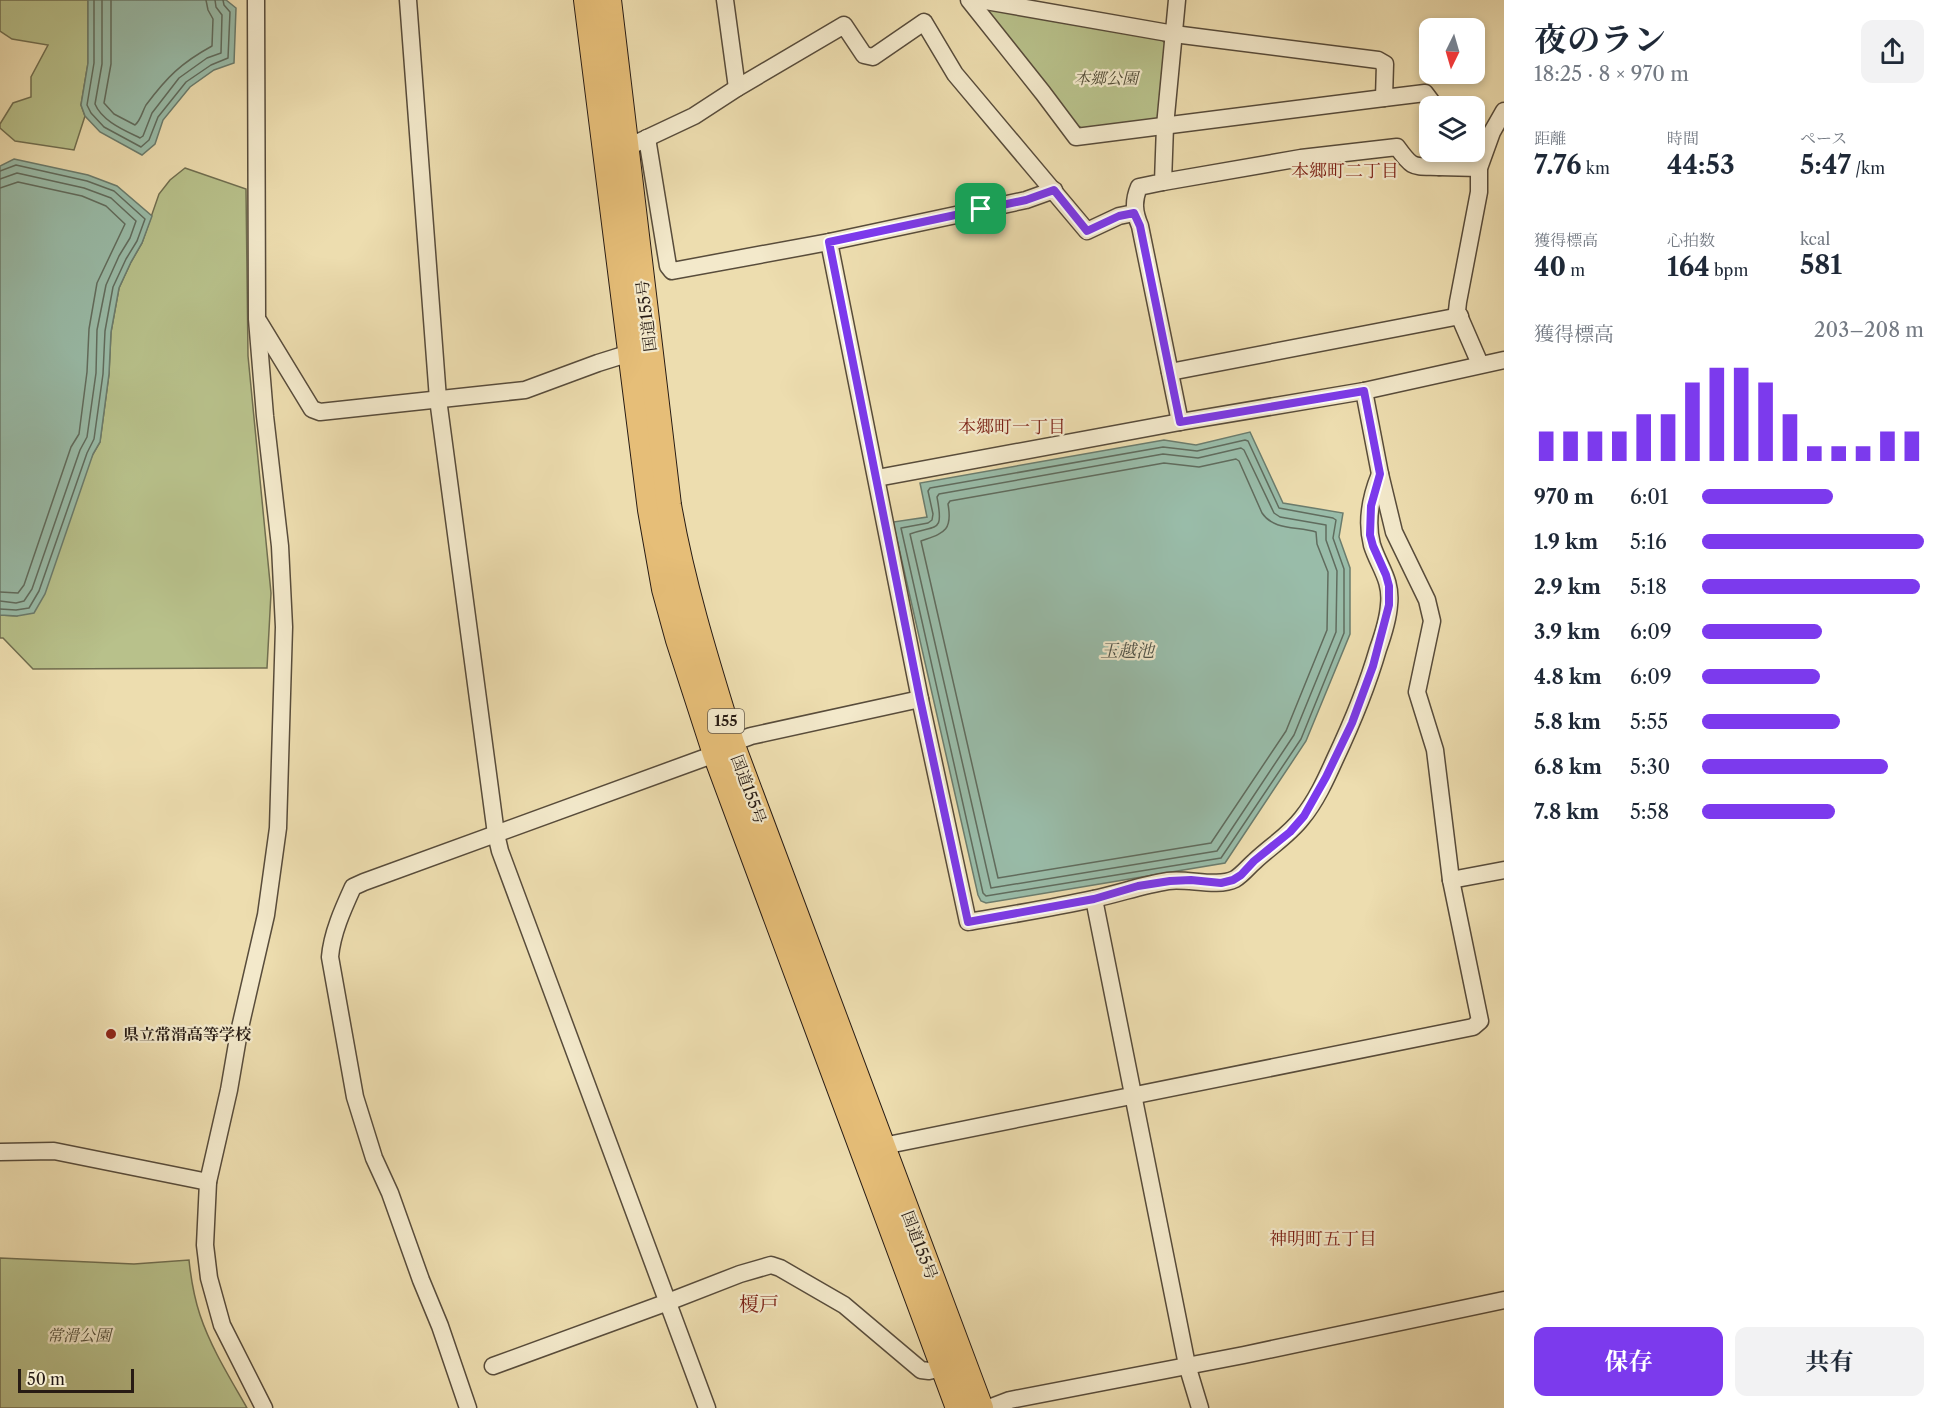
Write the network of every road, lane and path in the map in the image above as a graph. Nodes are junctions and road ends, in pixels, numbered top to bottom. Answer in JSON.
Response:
{"nodes":[{"id":1,"x":256,"y":0,"type":"edge"},
{"id":2,"x":408,"y":0,"type":"edge"},
{"id":3,"x":586,"y":0,"type":"edge"},
{"id":4,"x":609,"y":0,"type":"edge"},
{"id":5,"x":725,"y":0,"type":"edge"},
{"id":6,"x":969,"y":0,"type":"edge"},
{"id":7,"x":980,"y":0,"type":"edge"},
{"id":8,"x":1177,"y":0,"type":"edge"},
{"id":9,"x":1174,"y":34,"type":"junction"},
{"id":10,"x":737,"y":88,"type":"junction"},
{"id":11,"x":1428,"y":96,"type":"edge"},
{"id":12,"x":1384,"y":98,"type":"junction"},
{"id":13,"x":1504,"y":111,"type":"edge"},
{"id":14,"x":1165,"y":126,"type":"junction"},
{"id":15,"x":637,"y":143,"type":"junction"},
{"id":16,"x":1428,"y":162,"type":"edge"},
{"id":17,"x":1452,"y":162,"type":"edge"},
{"id":18,"x":1479,"y":168,"type":"junction"},
{"id":19,"x":1163,"y":182,"type":"junction"},
{"id":20,"x":1054,"y":190,"type":"junction"},
{"id":21,"x":1134,"y":213,"type":"junction"},
{"id":22,"x":829,"y":242,"type":"junction"},
{"id":23,"x":1460,"y":316,"type":"junction"},
{"id":24,"x":258,"y":319,"type":"junction"},
{"id":25,"x":630,"y":353,"type":"junction"},
{"id":26,"x":1504,"y":360,"type":"edge"},
{"id":27,"x":1480,"y":364,"type":"junction"},
{"id":28,"x":1170,"y":372,"type":"junction"},
{"id":29,"x":1364,"y":391,"type":"junction"},
{"id":30,"x":438,"y":399,"type":"junction"},
{"id":31,"x":1180,"y":422,"type":"junction"},
{"id":32,"x":1380,"y":474,"type":"junction"},
{"id":33,"x":877,"y":478,"type":"junction"},
{"id":34,"x":920,"y":699,"type":"junction"},
{"id":35,"x":724,"y":749,"type":"junction"},
{"id":36,"x":496,"y":834,"type":"junction"},
{"id":37,"x":1504,"y":870,"type":"edge"},
{"id":38,"x":1451,"y":880,"type":"junction"},
{"id":39,"x":1094,"y":899,"type":"junction"},
{"id":40,"x":1134,"y":1094,"type":"junction"},
{"id":41,"x":883,"y":1146,"type":"junction"},
{"id":42,"x":0,"y":1152,"type":"edge"},
{"id":43,"x":208,"y":1182,"type":"junction"},
{"id":44,"x":1504,"y":1300,"type":"edge"},
{"id":45,"x":668,"y":1302,"type":"junction"},
{"id":46,"x":1188,"y":1365,"type":"junction"},
{"id":47,"x":493,"y":1366,"type":"dead end"},
{"id":48,"x":943,"y":1368,"type":"junction"},
{"id":49,"x":1012,"y":1404,"type":"edge"},
{"id":50,"x":264,"y":1408,"type":"edge"},
{"id":51,"x":468,"y":1408,"type":"edge"},
{"id":52,"x":707,"y":1408,"type":"edge"},
{"id":53,"x":958,"y":1408,"type":"edge"},
{"id":54,"x":981,"y":1408,"type":"edge"},
{"id":55,"x":989,"y":1408,"type":"edge"},
{"id":56,"x":1200,"y":1408,"type":"edge"}],
"edges":[{"from":1,"to":24,"type":"street"},
{"from":2,"to":30,"type":"street"},
{"from":3,"to":25,"type":"highway","name":"国道155号","number":"155"},
{"from":4,"to":15,"type":"highway","name":"国道155号","number":"155"},
{"from":5,"to":10,"type":"street"},
{"from":6,"to":14,"type":"street"},
{"from":7,"to":9,"type":"street"},
{"from":8,"to":9,"type":"street"},
{"from":9,"to":12,"type":"street"},
{"from":9,"to":14,"type":"street"},
{"from":10,"to":15,"type":"street"},
{"from":10,"to":20,"type":"street"},
{"from":11,"to":12,"type":"street"},
{"from":12,"to":14,"type":"street"},
{"from":13,"to":18,"type":"street"},
{"from":14,"to":19,"type":"street"},
{"from":15,"to":22,"type":"street"},
{"from":15,"to":35,"type":"highway","name":"国道155号","number":"155"},
{"from":16,"to":19,"type":"street"},
{"from":17,"to":18,"type":"street"},
{"from":18,"to":23,"type":"street"},
{"from":19,"to":21,"type":"street"},
{"from":20,"to":21,"type":"street"},
{"from":20,"to":22,"type":"street"},
{"from":21,"to":28,"type":"street"},
{"from":22,"to":33,"type":"street"},
{"from":23,"to":27,"type":"street"},
{"from":23,"to":28,"type":"street"},
{"from":24,"to":30,"type":"street"},
{"from":24,"to":43,"type":"street"},
{"from":25,"to":30,"type":"street"},
{"from":25,"to":35,"type":"highway","name":"国道155号","number":"155"},
{"from":26,"to":27,"type":"street"},
{"from":27,"to":29,"type":"street"},
{"from":28,"to":31,"type":"street"},
{"from":29,"to":31,"type":"street"},
{"from":29,"to":32,"type":"street"},
{"from":30,"to":36,"type":"street"},
{"from":31,"to":33,"type":"street"},
{"from":32,"to":38,"type":"street"},
{"from":32,"to":39,"type":"street"},
{"from":33,"to":34,"type":"street"},
{"from":34,"to":35,"type":"street"},
{"from":34,"to":39,"type":"street"},
{"from":35,"to":36,"type":"street"},
{"from":35,"to":41,"type":"highway","name":"国道155号","number":"155"},
{"from":35,"to":48,"type":"highway","name":"国道155号","number":"155"},
{"from":36,"to":45,"type":"street"},
{"from":36,"to":51,"type":"street"},
{"from":37,"to":38,"type":"street"},
{"from":38,"to":40,"type":"street"},
{"from":39,"to":40,"type":"street"},
{"from":40,"to":41,"type":"street"},
{"from":40,"to":46,"type":"street"},
{"from":41,"to":54,"type":"highway","name":"国道155号","number":"155"},
{"from":42,"to":43,"type":"street"},
{"from":43,"to":50,"type":"street"},
{"from":44,"to":46,"type":"street"},
{"from":45,"to":47,"type":"street"},
{"from":45,"to":48,"type":"street"},
{"from":45,"to":52,"type":"street"},
{"from":46,"to":49,"type":"street"},
{"from":46,"to":56,"type":"street"},
{"from":48,"to":53,"type":"highway","name":"国道155号","number":"155"},
{"from":49,"to":55,"type":"street"}]}
